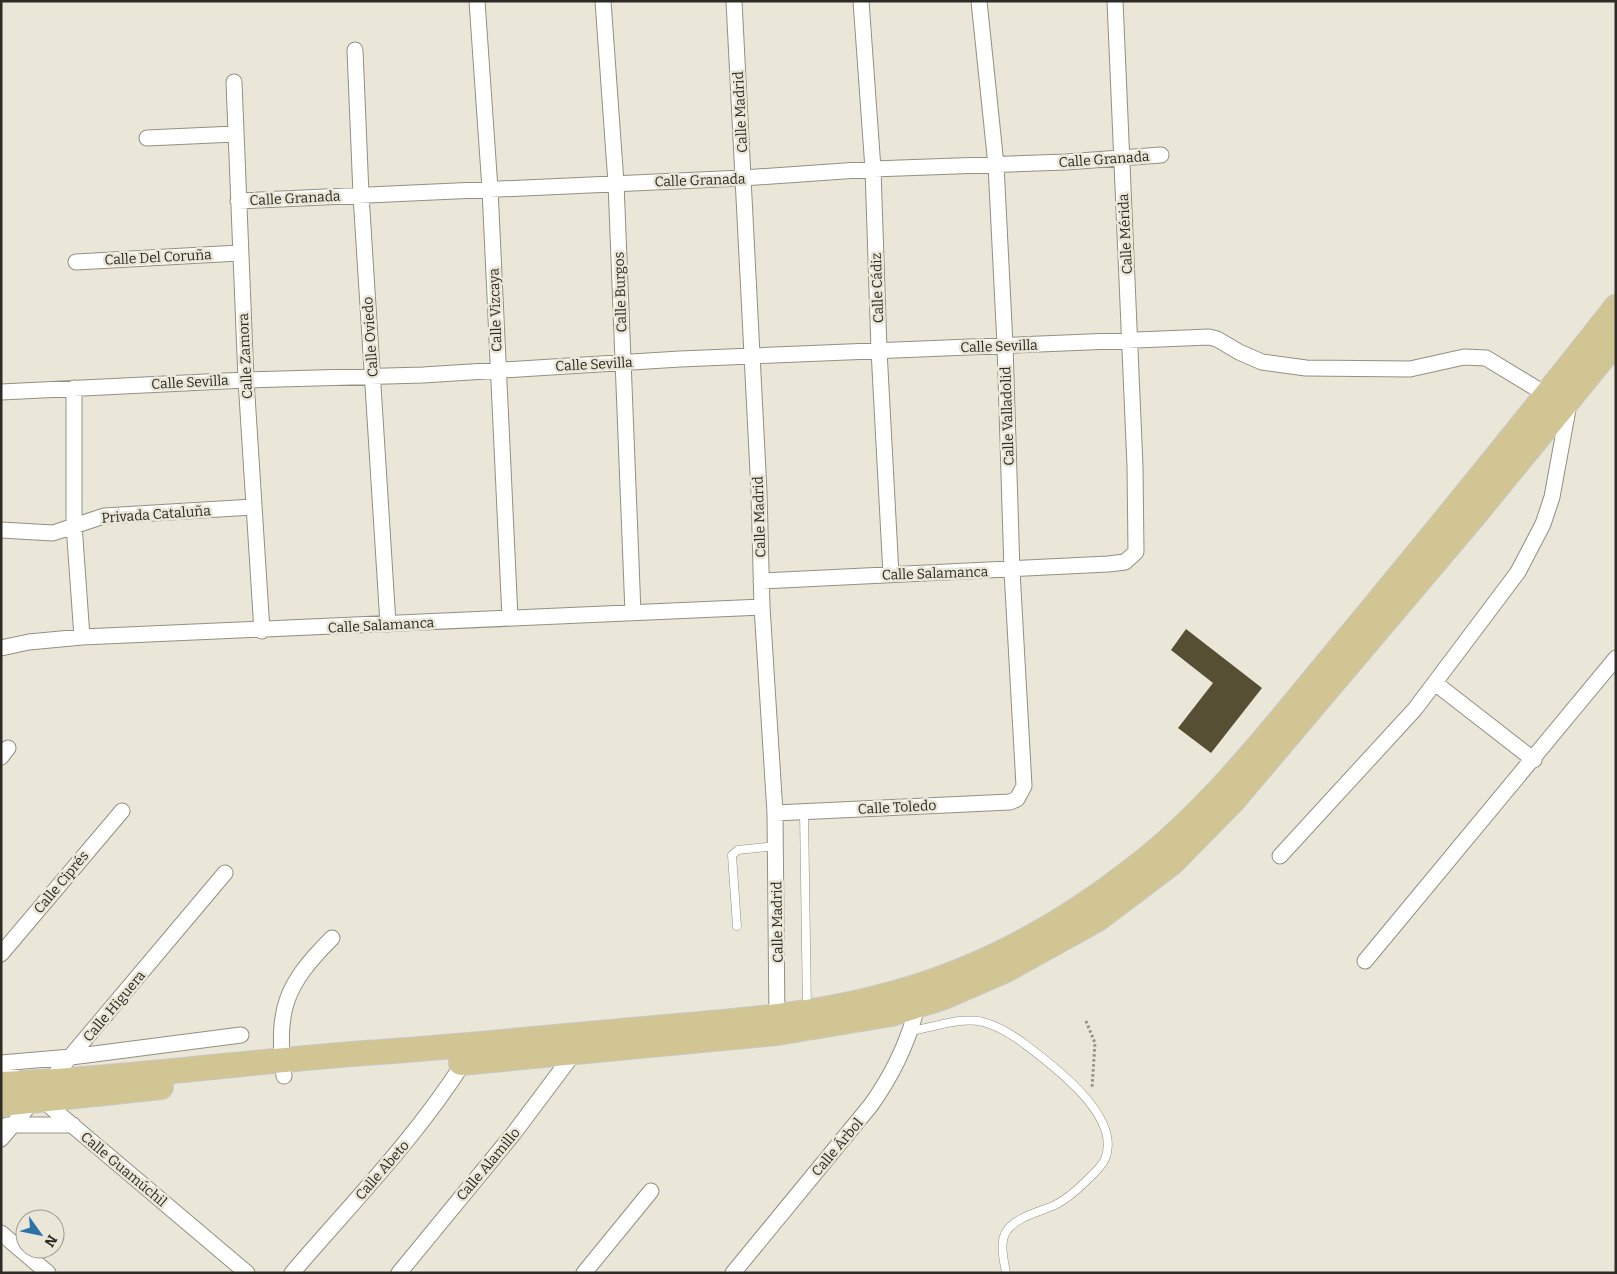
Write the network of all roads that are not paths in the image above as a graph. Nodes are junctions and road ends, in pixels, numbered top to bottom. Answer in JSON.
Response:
{"nodes":[{"id":1,"x":476,"y":1,"type":"edge"},
{"id":2,"x":604,"y":1,"type":"edge"},
{"id":3,"x":734,"y":1,"type":"edge"},
{"id":4,"x":862,"y":1,"type":"edge"},
{"id":5,"x":980,"y":1,"type":"edge"},
{"id":6,"x":1115,"y":1,"type":"edge"},
{"id":7,"x":355,"y":50,"type":"dead end"},
{"id":8,"x":234,"y":82,"type":"dead end"},
{"id":9,"x":235,"y":134,"type":"junction"},
{"id":10,"x":148,"y":138,"type":"dead end"},
{"id":11,"x":1161,"y":155,"type":"dead end"},
{"id":12,"x":1121,"y":159,"type":"junction"},
{"id":13,"x":996,"y":164,"type":"junction"},
{"id":14,"x":873,"y":169,"type":"junction"},
{"id":15,"x":743,"y":178,"type":"junction"},
{"id":16,"x":616,"y":183,"type":"junction"},
{"id":17,"x":490,"y":189,"type":"junction"},
{"id":18,"x":361,"y":195,"type":"junction"},
{"id":19,"x":238,"y":200,"type":"junction"},
{"id":20,"x":240,"y":253,"type":"junction"},
{"id":21,"x":76,"y":262,"type":"dead end"},
{"id":22,"x":1616,"y":307,"type":"edge"},
{"id":23,"x":1130,"y":340,"type":"junction"},
{"id":24,"x":1616,"y":342,"type":"edge"},
{"id":25,"x":1004,"y":346,"type":"junction"},
{"id":26,"x":879,"y":350,"type":"junction"},
{"id":27,"x":752,"y":356,"type":"junction"},
{"id":28,"x":622,"y":362,"type":"junction"},
{"id":29,"x":497,"y":370,"type":"junction"},
{"id":30,"x":372,"y":376,"type":"junction"},
{"id":31,"x":246,"y":380,"type":"junction"},
{"id":32,"x":74,"y":388,"type":"junction"},
{"id":33,"x":1,"y":392,"type":"edge"},
{"id":34,"x":1547,"y":395,"type":"junction"},
{"id":35,"x":1570,"y":400,"type":"junction"},
{"id":36,"x":254,"y":508,"type":"junction"},
{"id":37,"x":74,"y":526,"type":"junction"},
{"id":38,"x":1,"y":530,"type":"edge"},
{"id":39,"x":1108,"y":564,"type":"joint"},
{"id":40,"x":1012,"y":571,"type":"junction"},
{"id":41,"x":891,"y":575,"type":"junction"},
{"id":42,"x":761,"y":581,"type":"junction"},
{"id":43,"x":762,"y":607,"type":"junction"},
{"id":44,"x":633,"y":613,"type":"junction"},
{"id":45,"x":510,"y":618,"type":"junction"},
{"id":46,"x":388,"y":624,"type":"junction"},
{"id":47,"x":262,"y":631,"type":"junction"},
{"id":48,"x":82,"y":638,"type":"junction"},
{"id":49,"x":1,"y":648,"type":"edge"},
{"id":50,"x":1616,"y":658,"type":"edge"},
{"id":51,"x":1435,"y":683,"type":"junction"},
{"id":52,"x":1534,"y":760,"type":"junction"},
{"id":53,"x":1018,"y":798,"type":"joint"},
{"id":54,"x":122,"y":811,"type":"dead end"},
{"id":55,"x":804,"y":812,"type":"junction"},
{"id":56,"x":775,"y":813,"type":"junction"},
{"id":57,"x":776,"y":846,"type":"junction"},
{"id":58,"x":1280,"y":856,"type":"dead end"},
{"id":59,"x":225,"y":873,"type":"dead end"},
{"id":60,"x":737,"y":926,"type":"dead end"},
{"id":61,"x":332,"y":938,"type":"dead end"},
{"id":62,"x":1,"y":954,"type":"edge"},
{"id":63,"x":1365,"y":961,"type":"dead end"},
{"id":64,"x":918,"y":1007,"type":"junction"},
{"id":65,"x":807,"y":1012,"type":"junction"},
{"id":66,"x":778,"y":1025,"type":"junction"},
{"id":67,"x":911,"y":1031,"type":"junction"},
{"id":68,"x":242,"y":1035,"type":"dead end"},
{"id":69,"x":574,"y":1053,"type":"junction"},
{"id":70,"x":72,"y":1056,"type":"junction"},
{"id":71,"x":464,"y":1062,"type":"junction"},
{"id":72,"x":1,"y":1064,"type":"edge"},
{"id":73,"x":283,"y":1068,"type":"junction"},
{"id":74,"x":31,"y":1091,"type":"edge"},
{"id":75,"x":1,"y":1104,"type":"edge"},
{"id":76,"x":7,"y":1125,"type":"edge"},
{"id":77,"x":73,"y":1125,"type":"junction"},
{"id":78,"x":1,"y":1139,"type":"edge"},
{"id":79,"x":651,"y":1191,"type":"dead end"},
{"id":80,"x":1,"y":1233,"type":"edge"},
{"id":81,"x":48,"y":1273,"type":"edge"},
{"id":82,"x":248,"y":1273,"type":"edge"},
{"id":83,"x":292,"y":1273,"type":"edge"},
{"id":84,"x":399,"y":1273,"type":"edge"},
{"id":85,"x":584,"y":1273,"type":"edge"},
{"id":86,"x":733,"y":1273,"type":"edge"},
{"id":87,"x":1006,"y":1273,"type":"edge"}],
"edges":[{"from":1,"to":17,"type":"street","name":"Calle Vizcaya"},
{"from":2,"to":16,"type":"street","name":"Calle Burgos"},
{"from":3,"to":15,"type":"street","name":"Calle Madrid"},
{"from":4,"to":14,"type":"street","name":"Calle Cádiz"},
{"from":5,"to":13,"type":"street","name":"Calle Valladolid"},
{"from":6,"to":12,"type":"street","name":"Calle Mérida"},
{"from":7,"to":18,"type":"street","name":"Calle Oviedo"},
{"from":8,"to":9,"type":"street","name":"Calle Zamora"},
{"from":9,"to":10,"type":"street"},
{"from":9,"to":19,"type":"street","name":"Calle Zamora"},
{"from":11,"to":12,"type":"street","name":"Calle Granada"},
{"from":12,"to":13,"type":"street","name":"Calle Granada"},
{"from":12,"to":23,"type":"street","name":"Calle Mérida"},
{"from":13,"to":14,"type":"street","name":"Calle Granada"},
{"from":13,"to":25,"type":"street","name":"Calle Valladolid"},
{"from":14,"to":15,"type":"street","name":"Calle Granada"},
{"from":14,"to":26,"type":"street","name":"Calle Cádiz"},
{"from":15,"to":16,"type":"street","name":"Calle Granada"},
{"from":15,"to":27,"type":"street","name":"Calle Madrid"},
{"from":16,"to":17,"type":"street","name":"Calle Granada"},
{"from":16,"to":28,"type":"street","name":"Calle Burgos"},
{"from":17,"to":18,"type":"street","name":"Calle Granada"},
{"from":17,"to":29,"type":"street","name":"Calle Vizcaya"},
{"from":18,"to":19,"type":"street","name":"Calle Granada"},
{"from":18,"to":30,"type":"street","name":"Calle Oviedo"},
{"from":19,"to":20,"type":"street","name":"Calle Zamora"},
{"from":20,"to":21,"type":"street","name":"Calle Del Coruña"},
{"from":20,"to":31,"type":"street","name":"Calle Zamora"},
{"from":22,"to":34,"type":"main road"},
{"from":23,"to":25,"type":"street","name":"Calle Sevilla"},
{"from":23,"to":34,"type":"street","name":"Calle Sevilla"},
{"from":23,"to":39,"type":"street","name":"Calle Mérida"},
{"from":24,"to":35,"type":"main road"},
{"from":25,"to":26,"type":"street","name":"Calle Sevilla"},
{"from":25,"to":40,"type":"street","name":"Calle Valladolid"},
{"from":26,"to":27,"type":"street","name":"Calle Sevilla"},
{"from":26,"to":41,"type":"street","name":"Calle Cádiz"},
{"from":27,"to":28,"type":"street","name":"Calle Sevilla"},
{"from":27,"to":42,"type":"street","name":"Calle Madrid"},
{"from":28,"to":29,"type":"street","name":"Calle Sevilla"},
{"from":28,"to":44,"type":"street","name":"Calle Burgos"},
{"from":29,"to":30,"type":"street","name":"Calle Sevilla"},
{"from":29,"to":45,"type":"street","name":"Calle Vizcaya"},
{"from":30,"to":31,"type":"street","name":"Calle Sevilla"},
{"from":30,"to":46,"type":"street","name":"Calle Oviedo"},
{"from":31,"to":32,"type":"street","name":"Calle Sevilla"},
{"from":31,"to":36,"type":"street","name":"Calle Zamora"},
{"from":32,"to":33,"type":"street","name":"Calle Sevilla"},
{"from":32,"to":37,"type":"street"},
{"from":34,"to":65,"type":"main road"},
{"from":35,"to":51,"type":"street"},
{"from":35,"to":64,"type":"main road"},
{"from":36,"to":37,"type":"street","name":"Privada Cataluña"},
{"from":36,"to":47,"type":"street","name":"Calle Zamora"},
{"from":37,"to":38,"type":"street","name":"Privada Cataluña"},
{"from":37,"to":48,"type":"street"},
{"from":39,"to":40,"type":"street","name":"Calle Salamanca"},
{"from":40,"to":41,"type":"street","name":"Calle Salamanca"},
{"from":40,"to":53,"type":"street","name":"Calle Valladolid"},
{"from":41,"to":42,"type":"street","name":"Calle Salamanca"},
{"from":42,"to":43,"type":"street","name":"Calle Madrid"},
{"from":43,"to":44,"type":"street","name":"Calle Salamanca"},
{"from":43,"to":56,"type":"street","name":"Calle Madrid"},
{"from":44,"to":45,"type":"street","name":"Calle Salamanca"},
{"from":45,"to":46,"type":"street","name":"Calle Salamanca"},
{"from":46,"to":47,"type":"street","name":"Calle Salamanca"},
{"from":47,"to":48,"type":"street","name":"Calle Salamanca"},
{"from":48,"to":49,"type":"street","name":"Calle Salamanca"},
{"from":50,"to":52,"type":"street"},
{"from":51,"to":52,"type":"street"},
{"from":51,"to":58,"type":"street"},
{"from":52,"to":63,"type":"street"},
{"from":53,"to":55,"type":"street","name":"Calle Toledo"},
{"from":54,"to":62,"type":"street","name":"Calle Ciprés"},
{"from":55,"to":56,"type":"street","name":"Calle Toledo"},
{"from":55,"to":65,"type":"lane"},
{"from":56,"to":57,"type":"street","name":"Calle Madrid"},
{"from":57,"to":60,"type":"lane"},
{"from":57,"to":66,"type":"street","name":"Calle Madrid"},
{"from":59,"to":70,"type":"street","name":"Calle Higuera"},
{"from":61,"to":73,"type":"street"},
{"from":64,"to":66,"type":"main road"},
{"from":64,"to":67,"type":"street","name":"Calle Árbol"},
{"from":65,"to":66,"type":"main road"},
{"from":66,"to":69,"type":"main road"},
{"from":66,"to":73,"type":"main road"},
{"from":67,"to":86,"type":"street","name":"Calle Árbol"},
{"from":67,"to":87,"type":"lane"},
{"from":68,"to":70,"type":"street"},
{"from":69,"to":71,"type":"main road"},
{"from":69,"to":84,"type":"street","name":"Calle Alamillo"},
{"from":70,"to":72,"type":"street"},
{"from":70,"to":74,"type":"street","name":"Calle Higuera"},
{"from":71,"to":73,"type":"main road"},
{"from":71,"to":83,"type":"street","name":"Calle Abeto"},
{"from":72,"to":74,"type":"street","name":"Calle Guamúchil"},
{"from":73,"to":74,"type":"main road"},
{"from":74,"to":75,"type":"main road"},
{"from":74,"to":76,"type":"street","name":"Calle Higuera"},
{"from":74,"to":77,"type":"street","name":"Calle Guamúchil"},
{"from":76,"to":77,"type":"street"},
{"from":76,"to":78,"type":"street","name":"Calle Higuera"},
{"from":77,"to":82,"type":"street","name":"Calle Guamúchil"},
{"from":79,"to":85,"type":"street"},
{"from":80,"to":81,"type":"street"}]}
